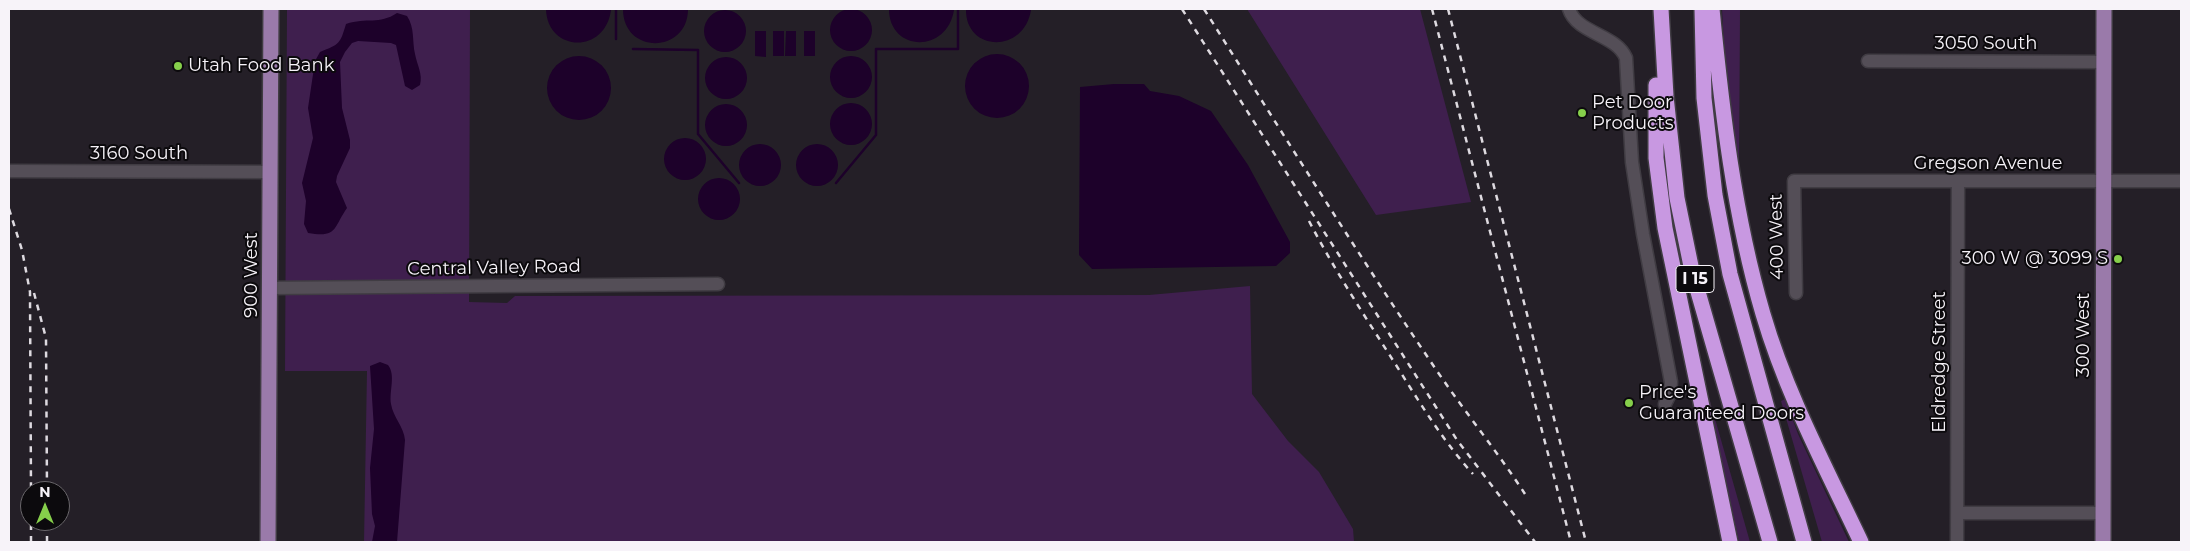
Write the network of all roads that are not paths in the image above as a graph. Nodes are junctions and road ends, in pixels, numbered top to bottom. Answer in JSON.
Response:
{"nodes":[{"id":1,"x":271,"y":9,"type":"edge"},
{"id":2,"x":1569,"y":9,"type":"edge"},
{"id":3,"x":1655,"y":9,"type":"edge"},
{"id":4,"x":1661,"y":9,"type":"edge"},
{"id":5,"x":1702,"y":9,"type":"edge"},
{"id":6,"x":1712,"y":9,"type":"edge"},
{"id":7,"x":2104,"y":9,"type":"edge"},
{"id":8,"x":1868,"y":61,"type":"dead end"},
{"id":9,"x":2104,"y":62,"type":"junction"},
{"id":10,"x":9,"y":171,"type":"edge"},
{"id":11,"x":270,"y":172,"type":"junction"},
{"id":12,"x":1794,"y":181,"type":"joint"},
{"id":13,"x":2181,"y":181,"type":"edge"},
{"id":14,"x":1958,"y":182,"type":"junction"},
{"id":15,"x":2104,"y":182,"type":"junction"},
{"id":16,"x":718,"y":284,"type":"dead end"},
{"id":17,"x":270,"y":288,"type":"junction"},
{"id":18,"x":1796,"y":293,"type":"dead end"},
{"id":19,"x":1666,"y":404,"type":"dead end"},
{"id":20,"x":1958,"y":513,"type":"junction"},
{"id":21,"x":2103,"y":513,"type":"junction"},
{"id":22,"x":268,"y":542,"type":"edge"},
{"id":23,"x":1730,"y":542,"type":"edge"},
{"id":24,"x":1770,"y":542,"type":"edge"},
{"id":25,"x":1804,"y":542,"type":"edge"},
{"id":26,"x":1861,"y":542,"type":"edge"},
{"id":27,"x":1958,"y":542,"type":"edge"},
{"id":28,"x":2103,"y":542,"type":"edge"}],
"edges":[{"from":1,"to":11,"type":"main road","name":"900 West"},
{"from":2,"to":19,"type":"street"},
{"from":3,"to":23,"type":"highway"},
{"from":4,"to":24,"type":"highway","number":"I 15"},
{"from":5,"to":25,"type":"highway","number":"I 15"},
{"from":6,"to":26,"type":"highway"},
{"from":7,"to":9,"type":"main road","name":"300 West"},
{"from":8,"to":9,"type":"street","name":"3050 South"},
{"from":9,"to":15,"type":"main road","name":"300 West"},
{"from":10,"to":11,"type":"street","name":"3160 South"},
{"from":11,"to":17,"type":"main road","name":"900 West"},
{"from":12,"to":14,"type":"street","name":"Gregson Avenue"},
{"from":12,"to":18,"type":"street","name":"400 West"},
{"from":13,"to":15,"type":"street","name":"Gregson Avenue"},
{"from":14,"to":15,"type":"street","name":"Gregson Avenue"},
{"from":14,"to":20,"type":"street","name":"Eldredge Street"},
{"from":15,"to":21,"type":"main road","name":"300 West"},
{"from":16,"to":17,"type":"street","name":"Central Valley Road"},
{"from":17,"to":22,"type":"main road","name":"900 West"},
{"from":20,"to":21,"type":"street"},
{"from":20,"to":27,"type":"street","name":"Eldredge Street"},
{"from":21,"to":28,"type":"main road","name":"300 West"}]}
